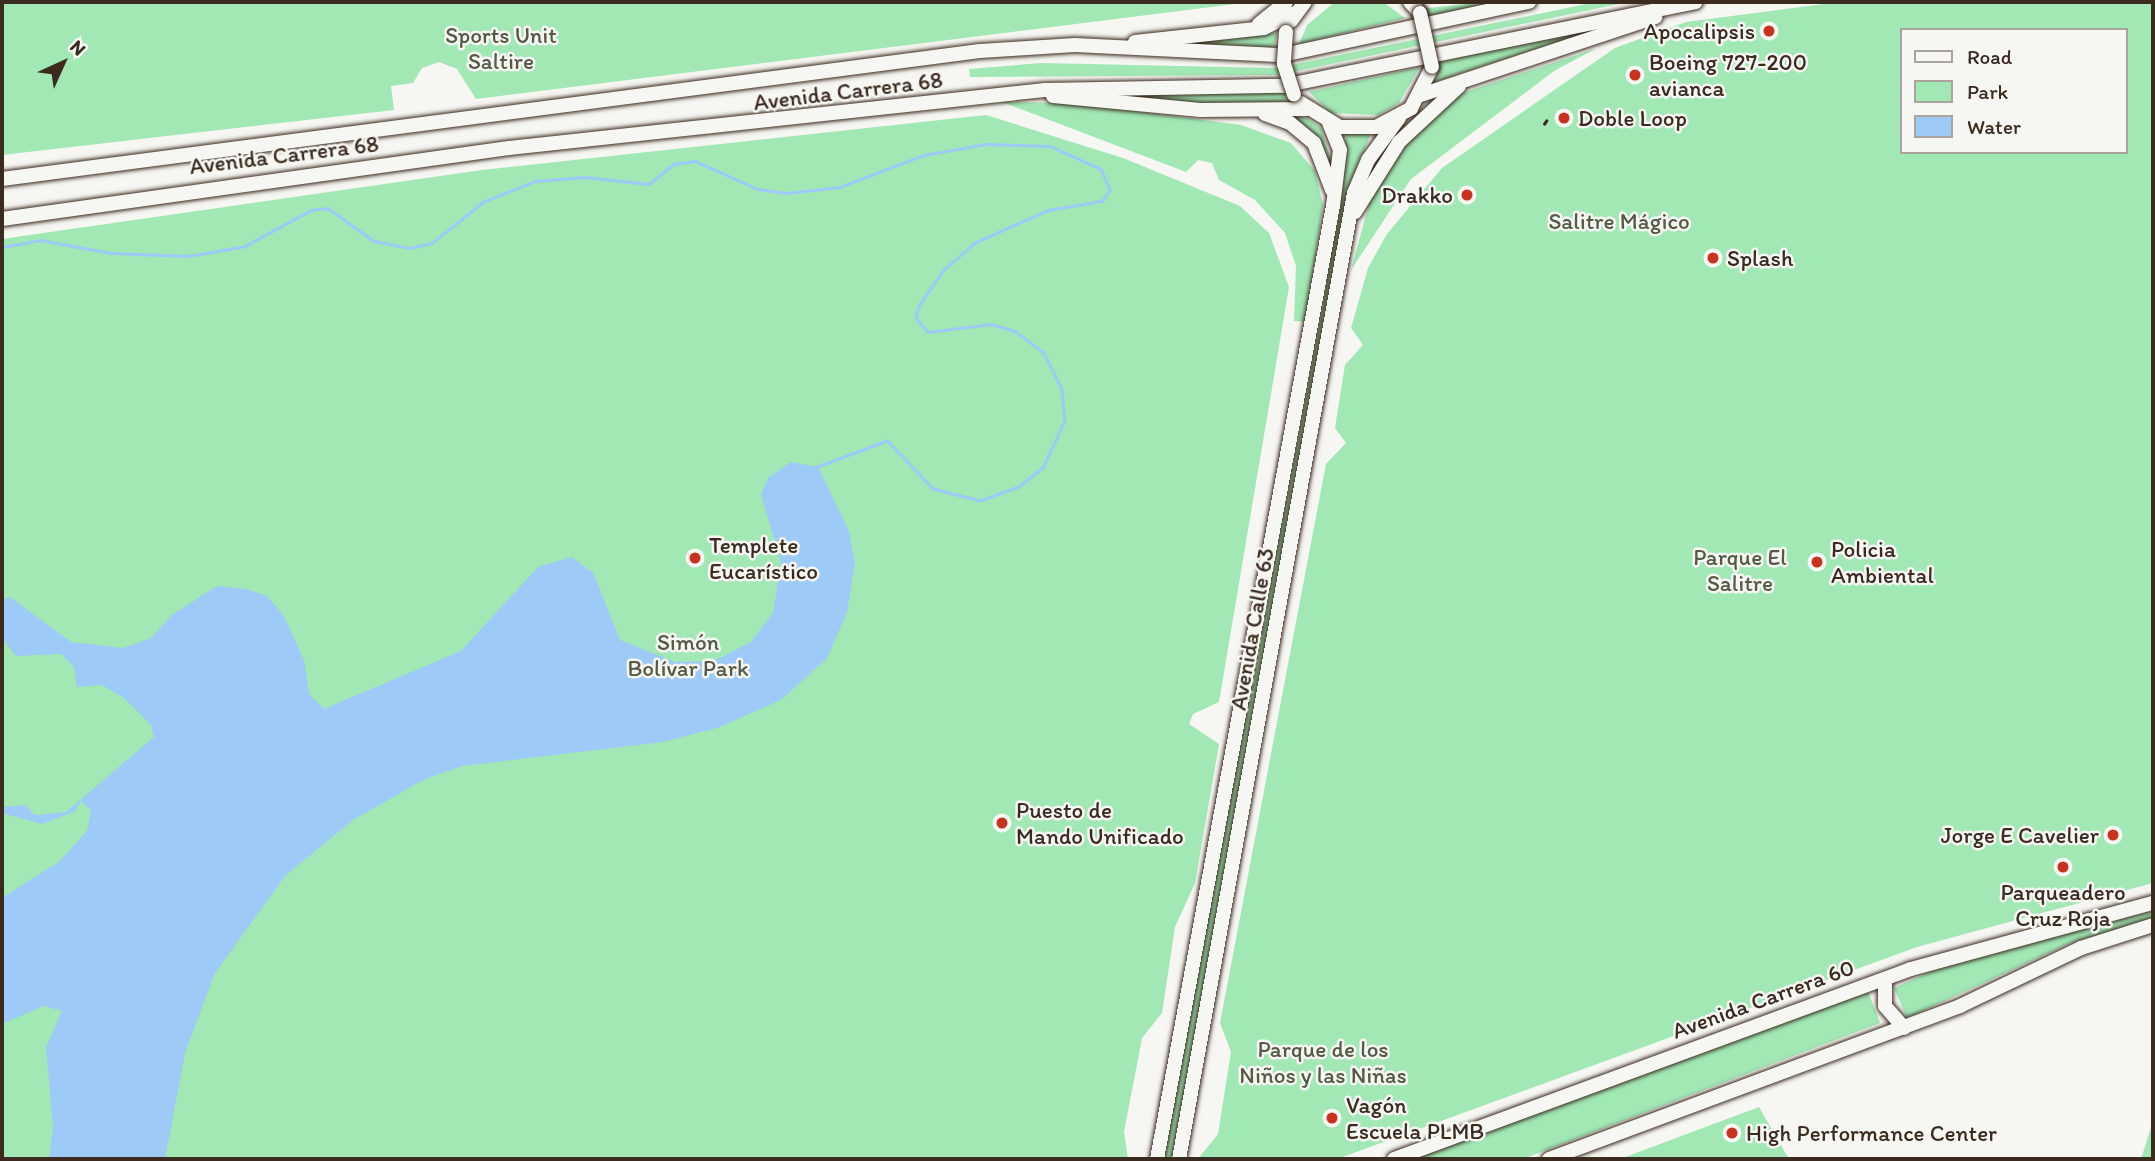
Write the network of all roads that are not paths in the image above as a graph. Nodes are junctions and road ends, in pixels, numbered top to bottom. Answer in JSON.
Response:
{"nodes":[{"id":1,"x":1410,"y":2,"type":"edge"},
{"id":2,"x":1529,"y":2,"type":"edge"},
{"id":3,"x":1695,"y":2,"type":"edge"},
{"id":4,"x":1295,"y":6,"type":"edge"},
{"id":5,"x":1106,"y":47,"type":"junction"},
{"id":6,"x":1474,"y":76,"type":"junction"},
{"id":7,"x":1018,"y":93,"type":"junction"},
{"id":8,"x":1421,"y":95,"type":"junction"},
{"id":9,"x":1306,"y":109,"type":"junction"},
{"id":10,"x":1250,"y":110,"type":"junction"},
{"id":11,"x":1399,"y":118,"type":"junction"},
{"id":12,"x":1329,"y":124,"type":"junction"},
{"id":13,"x":2,"y":179,"type":"edge"},
{"id":14,"x":1333,"y":206,"type":"junction"},
{"id":15,"x":2,"y":219,"type":"edge"},
{"id":16,"x":1347,"y":233,"type":"junction"},
{"id":17,"x":1266,"y":579,"type":"junction"},
{"id":18,"x":1283,"y":583,"type":"junction"},
{"id":19,"x":2153,"y":903,"type":"edge"},
{"id":20,"x":2153,"y":925,"type":"edge"},
{"id":21,"x":1885,"y":979,"type":"junction"},
{"id":22,"x":1904,"y":1028,"type":"junction"},
{"id":23,"x":1157,"y":1159,"type":"edge"},
{"id":24,"x":1179,"y":1159,"type":"edge"},
{"id":25,"x":1394,"y":1159,"type":"edge"},
{"id":26,"x":1549,"y":1159,"type":"edge"}],
"edges":[{"from":1,"to":8,"type":"main road","bridge":true},
{"from":2,"to":5,"type":"main road","name":"Avenida Carrera 68"},
{"from":3,"to":6,"type":"main road"},
{"from":3,"to":7,"type":"main road","name":"Avenida Carrera 68"},
{"from":4,"to":5,"type":"main road"},
{"from":4,"to":9,"type":"main road","bridge":true},
{"from":5,"to":13,"type":"main road","name":"Avenida Carrera 68"},
{"from":6,"to":8,"type":"main road"},
{"from":6,"to":16,"type":"main road"},
{"from":7,"to":10,"type":"main road"},
{"from":7,"to":15,"type":"main road","name":"Avenida Carrera 68"},
{"from":8,"to":11,"type":"main road","name":"Avenida Calle 63"},
{"from":9,"to":10,"type":"main road"},
{"from":9,"to":12,"type":"main road"},
{"from":10,"to":14,"type":"main road"},
{"from":11,"to":12,"type":"main road"},
{"from":11,"to":16,"type":"main road","name":"Avenida Calle 63"},
{"from":12,"to":14,"type":"main road","name":"Avenida Calle 63"},
{"from":14,"to":17,"type":"main road","name":"Avenida Calle 63"},
{"from":16,"to":18,"type":"main road","name":"Avenida Calle 63"},
{"from":17,"to":18,"type":"main road"},
{"from":17,"to":23,"type":"main road","name":"Avenida Calle 63"},
{"from":18,"to":24,"type":"main road","name":"Avenida Calle 63"},
{"from":19,"to":21,"type":"main road","name":"Avenida Carrera 60"},
{"from":20,"to":22,"type":"main road"},
{"from":21,"to":22,"type":"main road"},
{"from":21,"to":25,"type":"main road","name":"Avenida Carrera 60"},
{"from":22,"to":26,"type":"main road"}]}
